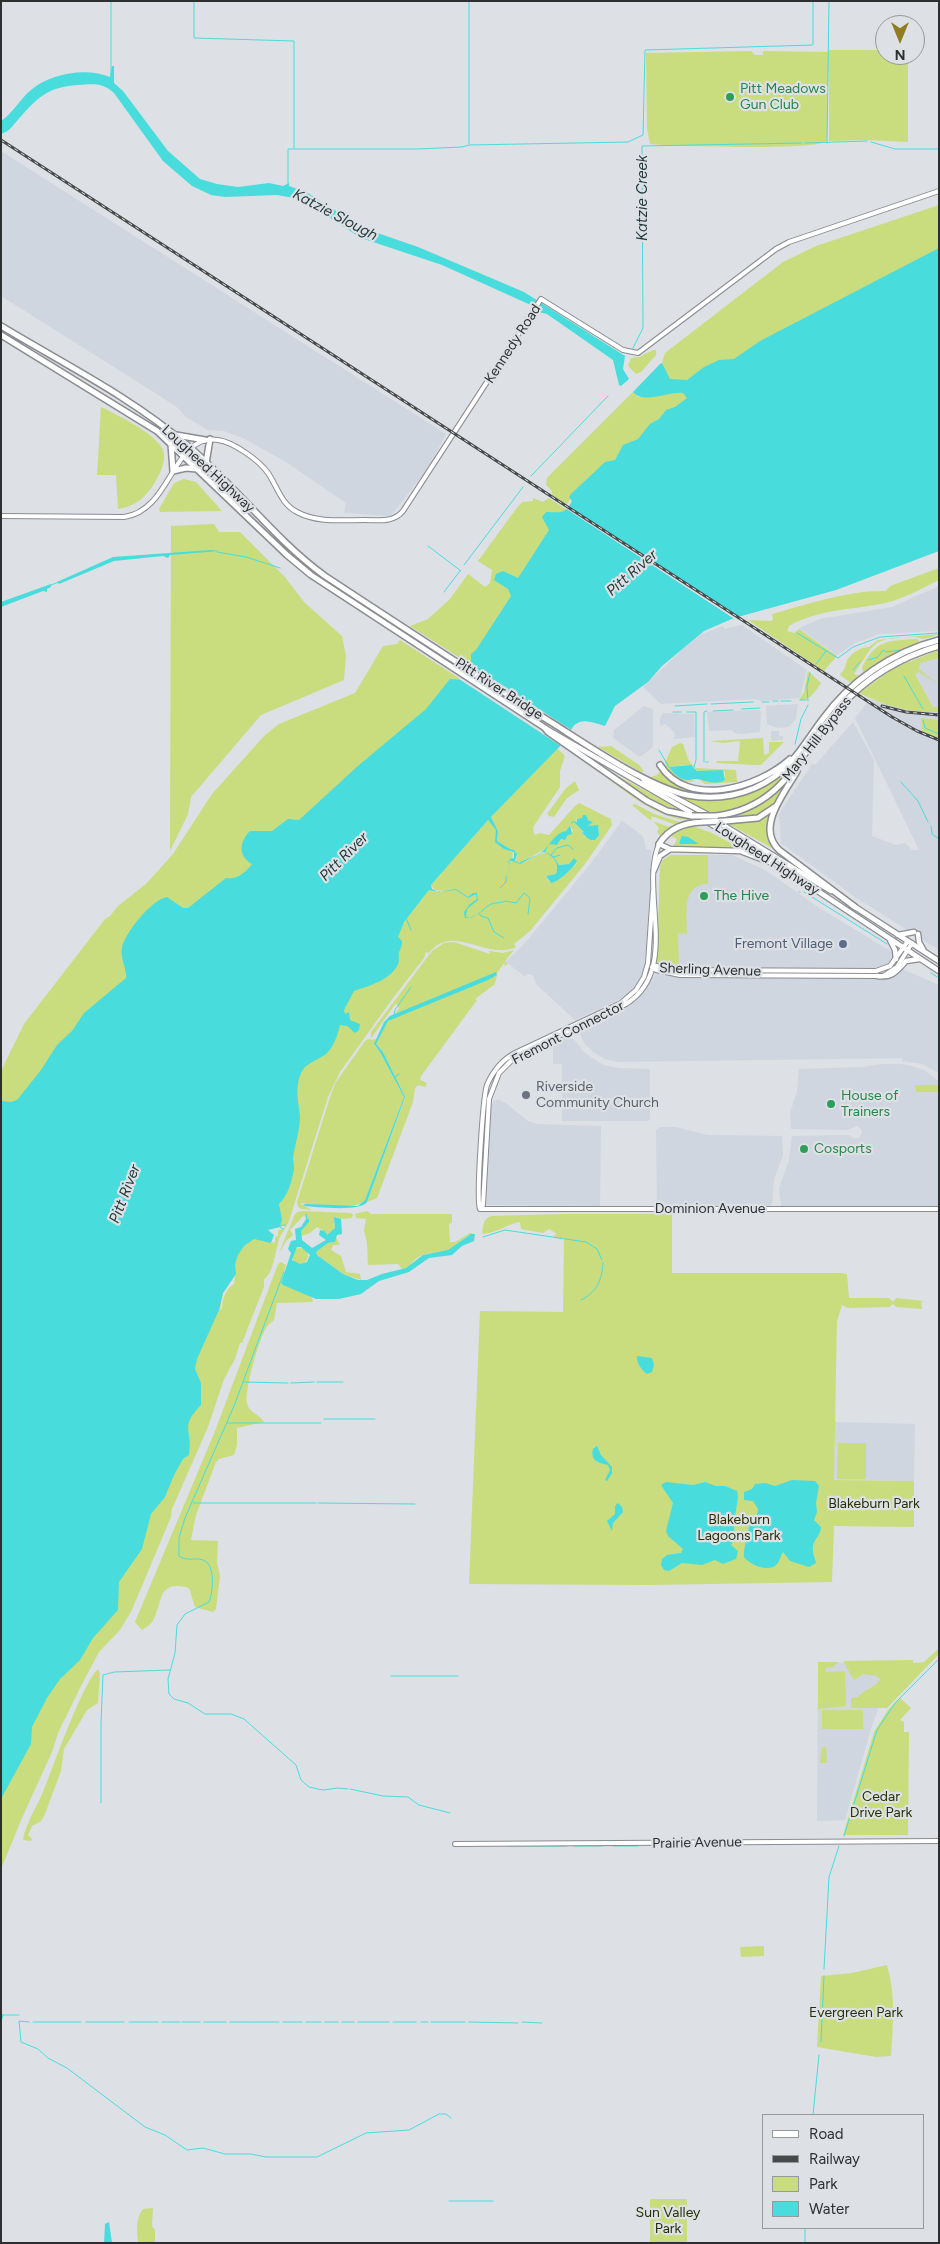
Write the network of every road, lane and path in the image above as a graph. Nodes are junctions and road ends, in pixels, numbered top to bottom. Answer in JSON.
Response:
{"nodes":[{"id":1,"x":939,"y":191,"type":"edge"},
{"id":2,"x":1,"y":326,"type":"edge"},
{"id":3,"x":1,"y":335,"type":"edge"},
{"id":4,"x":176,"y":435,"type":"junction"},
{"id":5,"x":208,"y":440,"type":"junction"},
{"id":6,"x":171,"y":443,"type":"junction"},
{"id":7,"x":191,"y":448,"type":"junction"},
{"id":8,"x":184,"y":455,"type":"junction"},
{"id":9,"x":206,"y":463,"type":"junction"},
{"id":10,"x":197,"y":469,"type":"junction"},
{"id":11,"x":173,"y":471,"type":"junction"},
{"id":12,"x":1,"y":516,"type":"edge"},
{"id":13,"x":404,"y":627,"type":"joint"},
{"id":14,"x":400,"y":634,"type":"joint"},
{"id":15,"x":939,"y":640,"type":"edge"},
{"id":16,"x":939,"y":646,"type":"edge"},
{"id":17,"x":808,"y":746,"type":"junction"},
{"id":18,"x":594,"y":750,"type":"junction"},
{"id":19,"x":589,"y":757,"type":"junction"},
{"id":20,"x":660,"y":764,"type":"dead end"},
{"id":21,"x":779,"y":802,"type":"junction"},
{"id":22,"x":659,"y":844,"type":"junction"},
{"id":23,"x":673,"y":849,"type":"junction"},
{"id":24,"x":654,"y":870,"type":"junction"},
{"id":25,"x":654,"y":884,"type":"junction"},
{"id":26,"x":811,"y":887,"type":"junction"},
{"id":27,"x":855,"y":907,"type":"junction"},
{"id":28,"x":898,"y":935,"type":"junction"},
{"id":29,"x":885,"y":936,"type":"junction"},
{"id":30,"x":910,"y":942,"type":"junction"},
{"id":31,"x":905,"y":949,"type":"junction"},
{"id":32,"x":928,"y":954,"type":"junction"},
{"id":33,"x":896,"y":959,"type":"junction"},
{"id":34,"x":921,"y":959,"type":"junction"},
{"id":35,"x":939,"y":960,"type":"edge"},
{"id":36,"x":648,"y":966,"type":"junction"},
{"id":37,"x":653,"y":967,"type":"junction"},
{"id":38,"x":939,"y":971,"type":"edge"},
{"id":39,"x":877,"y":976,"type":"junction"},
{"id":40,"x":939,"y":1208,"type":"edge"},
{"id":41,"x":480,"y":1209,"type":"junction"},
{"id":42,"x":939,"y":1841,"type":"edge"},
{"id":43,"x":454,"y":1844,"type":"dead end"}],
"edges":[{"from":1,"to":5,"type":"main road","name":"Kennedy Road"},
{"from":2,"to":4,"type":"highway","name":"Lougheed Highway"},
{"from":3,"to":6,"type":"highway","name":"Lougheed Highway"},
{"from":4,"to":5,"type":"highway"},
{"from":4,"to":7,"type":"highway","name":"Lougheed Highway"},
{"from":5,"to":7,"type":"main road"},
{"from":5,"to":9,"type":"highway"},
{"from":6,"to":8,"type":"highway","name":"Lougheed Highway"},
{"from":6,"to":11,"type":"highway"},
{"from":7,"to":8,"type":"main road"},
{"from":7,"to":9,"type":"highway","name":"Lougheed Highway"},
{"from":8,"to":10,"type":"highway","name":"Lougheed Highway"},
{"from":8,"to":11,"type":"main road"},
{"from":9,"to":13,"type":"highway","name":"Lougheed Highway"},
{"from":10,"to":11,"type":"highway"},
{"from":10,"to":14,"type":"highway","name":"Lougheed Highway"},
{"from":11,"to":12,"type":"main road"},
{"from":13,"to":18,"type":"highway","name":"Pitt River Bridge"},
{"from":14,"to":19,"type":"highway","name":"Pitt River Bridge"},
{"from":15,"to":17,"type":"highway","name":"Mary Hill Bypass"},
{"from":16,"to":17,"type":"highway","name":"Mary Hill Bypass"},
{"from":17,"to":18,"type":"highway","name":"Mary Hill Bypass"},
{"from":17,"to":19,"type":"highway","name":"Mary Hill Bypass","bridge":true},
{"from":17,"to":20,"type":"highway"},
{"from":17,"to":21,"type":"highway"},
{"from":18,"to":27,"type":"main road","name":"Lougheed Highway"},
{"from":19,"to":26,"type":"main road","name":"Lougheed Highway"},
{"from":21,"to":22,"type":"highway","bridge":true},
{"from":21,"to":27,"type":"highway"},
{"from":22,"to":23,"type":"main road"},
{"from":22,"to":24,"type":"main road"},
{"from":23,"to":24,"type":"main road"},
{"from":23,"to":26,"type":"main road"},
{"from":24,"to":25,"type":"main road"},
{"from":25,"to":36,"type":"main road","name":"Fremont Connector"},
{"from":25,"to":37,"type":"main road","name":"Fremont Connector"},
{"from":26,"to":29,"type":"main road","name":"Lougheed Highway"},
{"from":27,"to":28,"type":"main road","name":"Lougheed Highway"},
{"from":28,"to":30,"type":"main road","name":"Lougheed Highway"},
{"from":28,"to":32,"type":"main road"},
{"from":29,"to":31,"type":"main road","name":"Lougheed Highway"},
{"from":29,"to":33,"type":"main road"},
{"from":30,"to":31,"type":"main road","name":"Sherling Avenue"},
{"from":30,"to":32,"type":"main road","name":"Lougheed Highway"},
{"from":31,"to":33,"type":"main road","name":"Sherling Avenue"},
{"from":31,"to":34,"type":"main road","name":"Lougheed Highway"},
{"from":31,"to":39,"type":"main road","name":"Sherling Avenue"},
{"from":32,"to":35,"type":"main road","name":"Lougheed Highway"},
{"from":33,"to":37,"type":"main road","name":"Sherling Avenue"},
{"from":34,"to":38,"type":"main road","name":"Lougheed Highway"},
{"from":34,"to":39,"type":"main road"},
{"from":36,"to":37,"type":"main road"},
{"from":36,"to":41,"type":"main road","name":"Fremont Connector"},
{"from":37,"to":39,"type":"main road","name":"Sherling Avenue"},
{"from":37,"to":41,"type":"main road","name":"Fremont Connector"},
{"from":40,"to":41,"type":"main road","name":"Dominion Avenue"},
{"from":42,"to":43,"type":"main road","name":"Prairie Avenue"}]}
